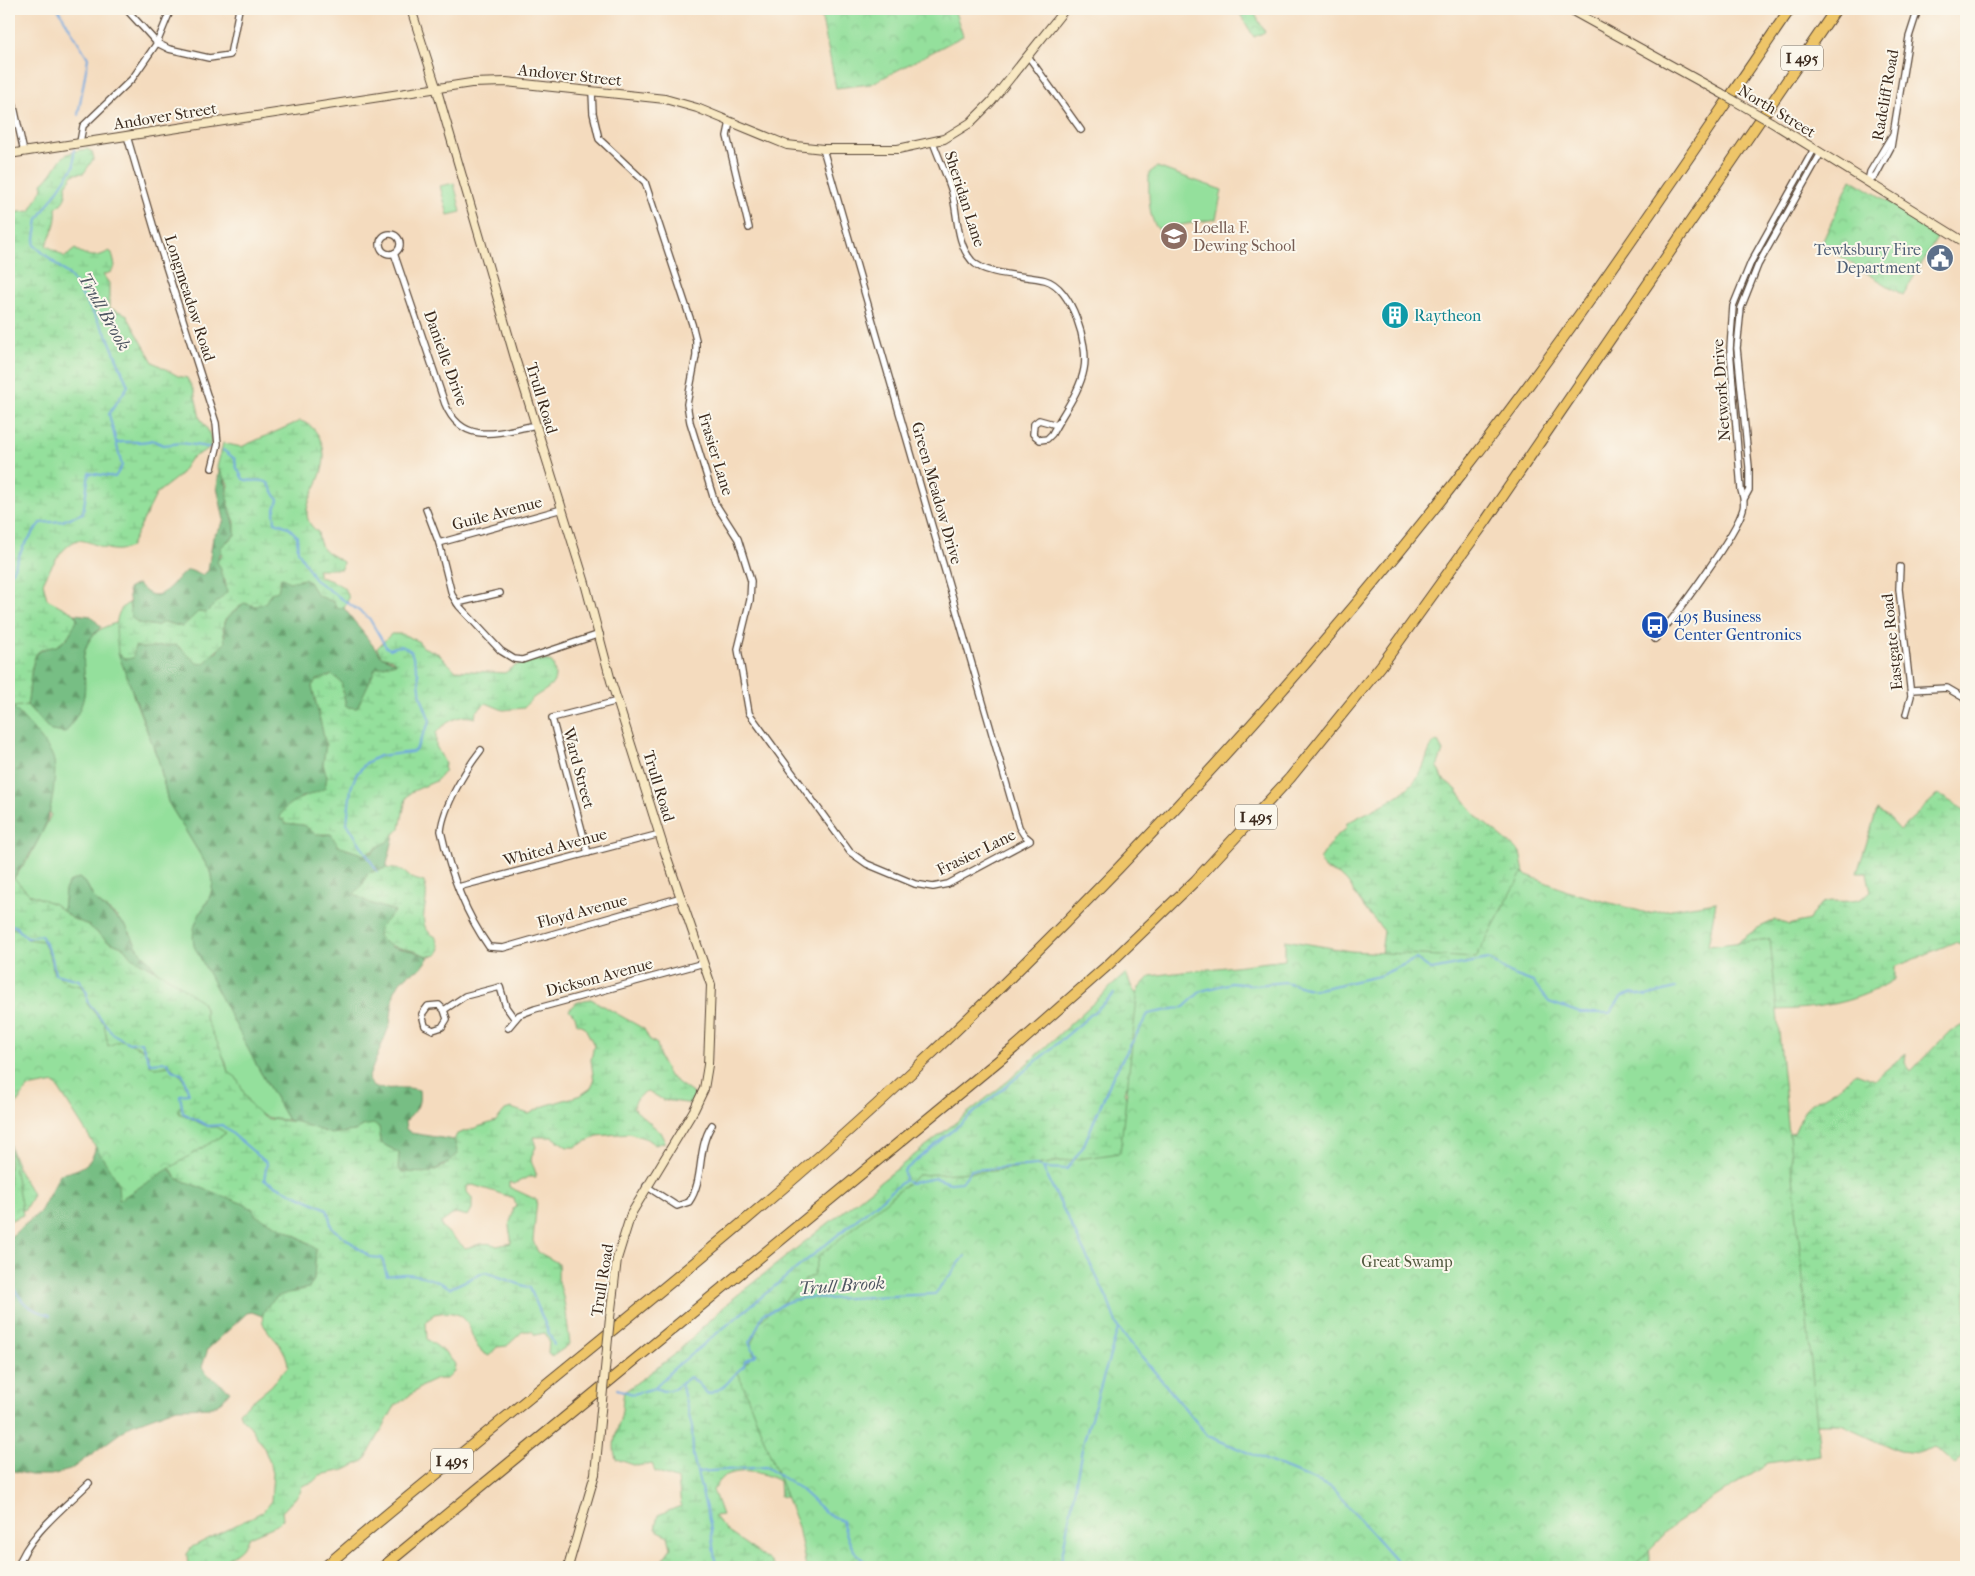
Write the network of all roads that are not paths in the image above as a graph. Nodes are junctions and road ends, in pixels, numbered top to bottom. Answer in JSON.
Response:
{"nodes":[{"id":1,"x":126,"y":9,"type":"edge"},
{"id":2,"x":171,"y":9,"type":"edge"},
{"id":3,"x":239,"y":9,"type":"edge"},
{"id":4,"x":411,"y":9,"type":"edge"},
{"id":5,"x":1065,"y":9,"type":"edge"},
{"id":6,"x":1569,"y":9,"type":"edge"},
{"id":7,"x":1790,"y":9,"type":"edge"},
{"id":8,"x":1836,"y":9,"type":"edge"},
{"id":9,"x":1918,"y":9,"type":"edge"},
{"id":10,"x":1580,"y":11,"type":"edge"},
{"id":11,"x":157,"y":42,"type":"junction"},
{"id":12,"x":1028,"y":56,"type":"junction"},
{"id":13,"x":9,"y":84,"type":"edge"},
{"id":14,"x":436,"y":87,"type":"junction"},
{"id":15,"x":592,"y":92,"type":"junction"},
{"id":16,"x":730,"y":122,"type":"junction"},
{"id":17,"x":1081,"y":130,"type":"dead end"},
{"id":18,"x":127,"y":136,"type":"junction"},
{"id":19,"x":80,"y":142,"type":"junction"},
{"id":20,"x":933,"y":142,"type":"junction"},
{"id":21,"x":823,"y":149,"type":"junction"},
{"id":22,"x":1818,"y":151,"type":"junction"},
{"id":23,"x":24,"y":152,"type":"junction"},
{"id":24,"x":9,"y":154,"type":"edge"},
{"id":25,"x":1868,"y":181,"type":"junction"},
{"id":26,"x":749,"y":228,"type":"dead end"},
{"id":27,"x":1966,"y":243,"type":"edge"},
{"id":28,"x":394,"y":253,"type":"dead end"},
{"id":29,"x":536,"y":425,"type":"junction"},
{"id":30,"x":1056,"y":425,"type":"dead end"},
{"id":31,"x":212,"y":468,"type":"dead end"},
{"id":32,"x":1744,"y":499,"type":"junction"},
{"id":33,"x":426,"y":509,"type":"dead end"},
{"id":34,"x":562,"y":509,"type":"junction"},
{"id":35,"x":439,"y":543,"type":"junction"},
{"id":36,"x":1900,"y":567,"type":"dead end"},
{"id":37,"x":500,"y":593,"type":"dead end"},
{"id":38,"x":457,"y":603,"type":"junction"},
{"id":39,"x":600,"y":634,"type":"junction"},
{"id":40,"x":1654,"y":639,"type":"dead end"},
{"id":41,"x":1910,"y":690,"type":"junction"},
{"id":42,"x":1966,"y":699,"type":"edge"},
{"id":43,"x":618,"y":701,"type":"junction"},
{"id":44,"x":1906,"y":714,"type":"dead end"},
{"id":45,"x":481,"y":750,"type":"dead end"},
{"id":46,"x":660,"y":834,"type":"junction"},
{"id":47,"x":1030,"y":840,"type":"joint"},
{"id":48,"x":588,"y":853,"type":"junction"},
{"id":49,"x":458,"y":887,"type":"junction"},
{"id":50,"x":682,"y":898,"type":"junction"},
{"id":51,"x":704,"y":963,"type":"junction"},
{"id":52,"x":444,"y":1010,"type":"junction"},
{"id":53,"x":514,"y":1018,"type":"junction"},
{"id":54,"x":508,"y":1028,"type":"dead end"},
{"id":55,"x":712,"y":1125,"type":"dead end"},
{"id":56,"x":646,"y":1186,"type":"junction"},
{"id":57,"x":89,"y":1483,"type":"dead end"},
{"id":58,"x":18,"y":1567,"type":"edge"},
{"id":59,"x":325,"y":1567,"type":"edge"},
{"id":60,"x":383,"y":1567,"type":"edge"},
{"id":61,"x":568,"y":1567,"type":"edge"}],
"edges":[{"from":1,"to":11,"type":"street"},
{"from":2,"to":11,"type":"street"},
{"from":3,"to":11,"type":"street"},
{"from":4,"to":14,"type":"street","name":"Trull Road"},
{"from":5,"to":12,"type":"street","name":"Andover Street"},
{"from":6,"to":10,"type":"street","name":"North Street"},
{"from":7,"to":59,"type":"highway","number":"I 495"},
{"from":8,"to":60,"type":"highway","number":"I 495"},
{"from":9,"to":25,"type":"street","name":"Radcliff Road"},
{"from":10,"to":22,"type":"street","name":"North Street","bridge":true},
{"from":11,"to":19,"type":"street"},
{"from":12,"to":17,"type":"street"},
{"from":12,"to":20,"type":"street","name":"Andover Street"},
{"from":13,"to":23,"type":"street"},
{"from":14,"to":15,"type":"street","name":"Andover Street"},
{"from":14,"to":18,"type":"street","name":"Andover Street"},
{"from":14,"to":29,"type":"street","name":"Trull Road"},
{"from":15,"to":16,"type":"street","name":"Andover Street"},
{"from":15,"to":47,"type":"street","name":"Frasier Lane"},
{"from":16,"to":21,"type":"street","name":"Andover Street"},
{"from":16,"to":26,"type":"street"},
{"from":18,"to":19,"type":"street","name":"Andover Street"},
{"from":18,"to":31,"type":"street","name":"Longmeadow Road"},
{"from":19,"to":23,"type":"street","name":"Andover Street"},
{"from":20,"to":21,"type":"street","name":"Andover Street"},
{"from":20,"to":30,"type":"street","name":"Sheridan Lane"},
{"from":21,"to":47,"type":"street","name":"Green Meadow Drive"},
{"from":22,"to":25,"type":"street","name":"North Street"},
{"from":22,"to":32,"type":"street","name":"Network Drive"},
{"from":22,"to":32,"type":"street","name":"Network Drive"},
{"from":23,"to":24,"type":"street","name":"Andover Street"},
{"from":25,"to":27,"type":"street","name":"North Street"},
{"from":28,"to":29,"type":"street","name":"Danielle Drive"},
{"from":29,"to":34,"type":"street","name":"Trull Road"},
{"from":32,"to":40,"type":"street","name":"Network Drive"},
{"from":33,"to":35,"type":"street"},
{"from":34,"to":35,"type":"street","name":"Guile Avenue"},
{"from":34,"to":39,"type":"street","name":"Trull Road"},
{"from":35,"to":38,"type":"street"},
{"from":36,"to":41,"type":"street","name":"Eastgate Road"},
{"from":37,"to":38,"type":"street"},
{"from":38,"to":39,"type":"street"},
{"from":39,"to":43,"type":"street","name":"Trull Road"},
{"from":41,"to":42,"type":"street"},
{"from":41,"to":44,"type":"street","name":"Eastgate Road"},
{"from":43,"to":46,"type":"street","name":"Trull Road"},
{"from":43,"to":48,"type":"street","name":"Ward Street"},
{"from":45,"to":49,"type":"street"},
{"from":46,"to":48,"type":"street","name":"Whited Avenue"},
{"from":46,"to":50,"type":"street","name":"Trull Road"},
{"from":48,"to":49,"type":"street","name":"Whited Avenue"},
{"from":49,"to":50,"type":"street","name":"Floyd Avenue"},
{"from":50,"to":51,"type":"street","name":"Trull Road"},
{"from":51,"to":53,"type":"street","name":"Dickson Avenue"},
{"from":51,"to":56,"type":"street","name":"Trull Road"},
{"from":52,"to":52,"type":"street"},
{"from":52,"to":53,"type":"street"},
{"from":53,"to":54,"type":"street"},
{"from":55,"to":56,"type":"street"},
{"from":56,"to":61,"type":"street","name":"Trull Road","bridge":true},
{"from":57,"to":58,"type":"street"}]}
